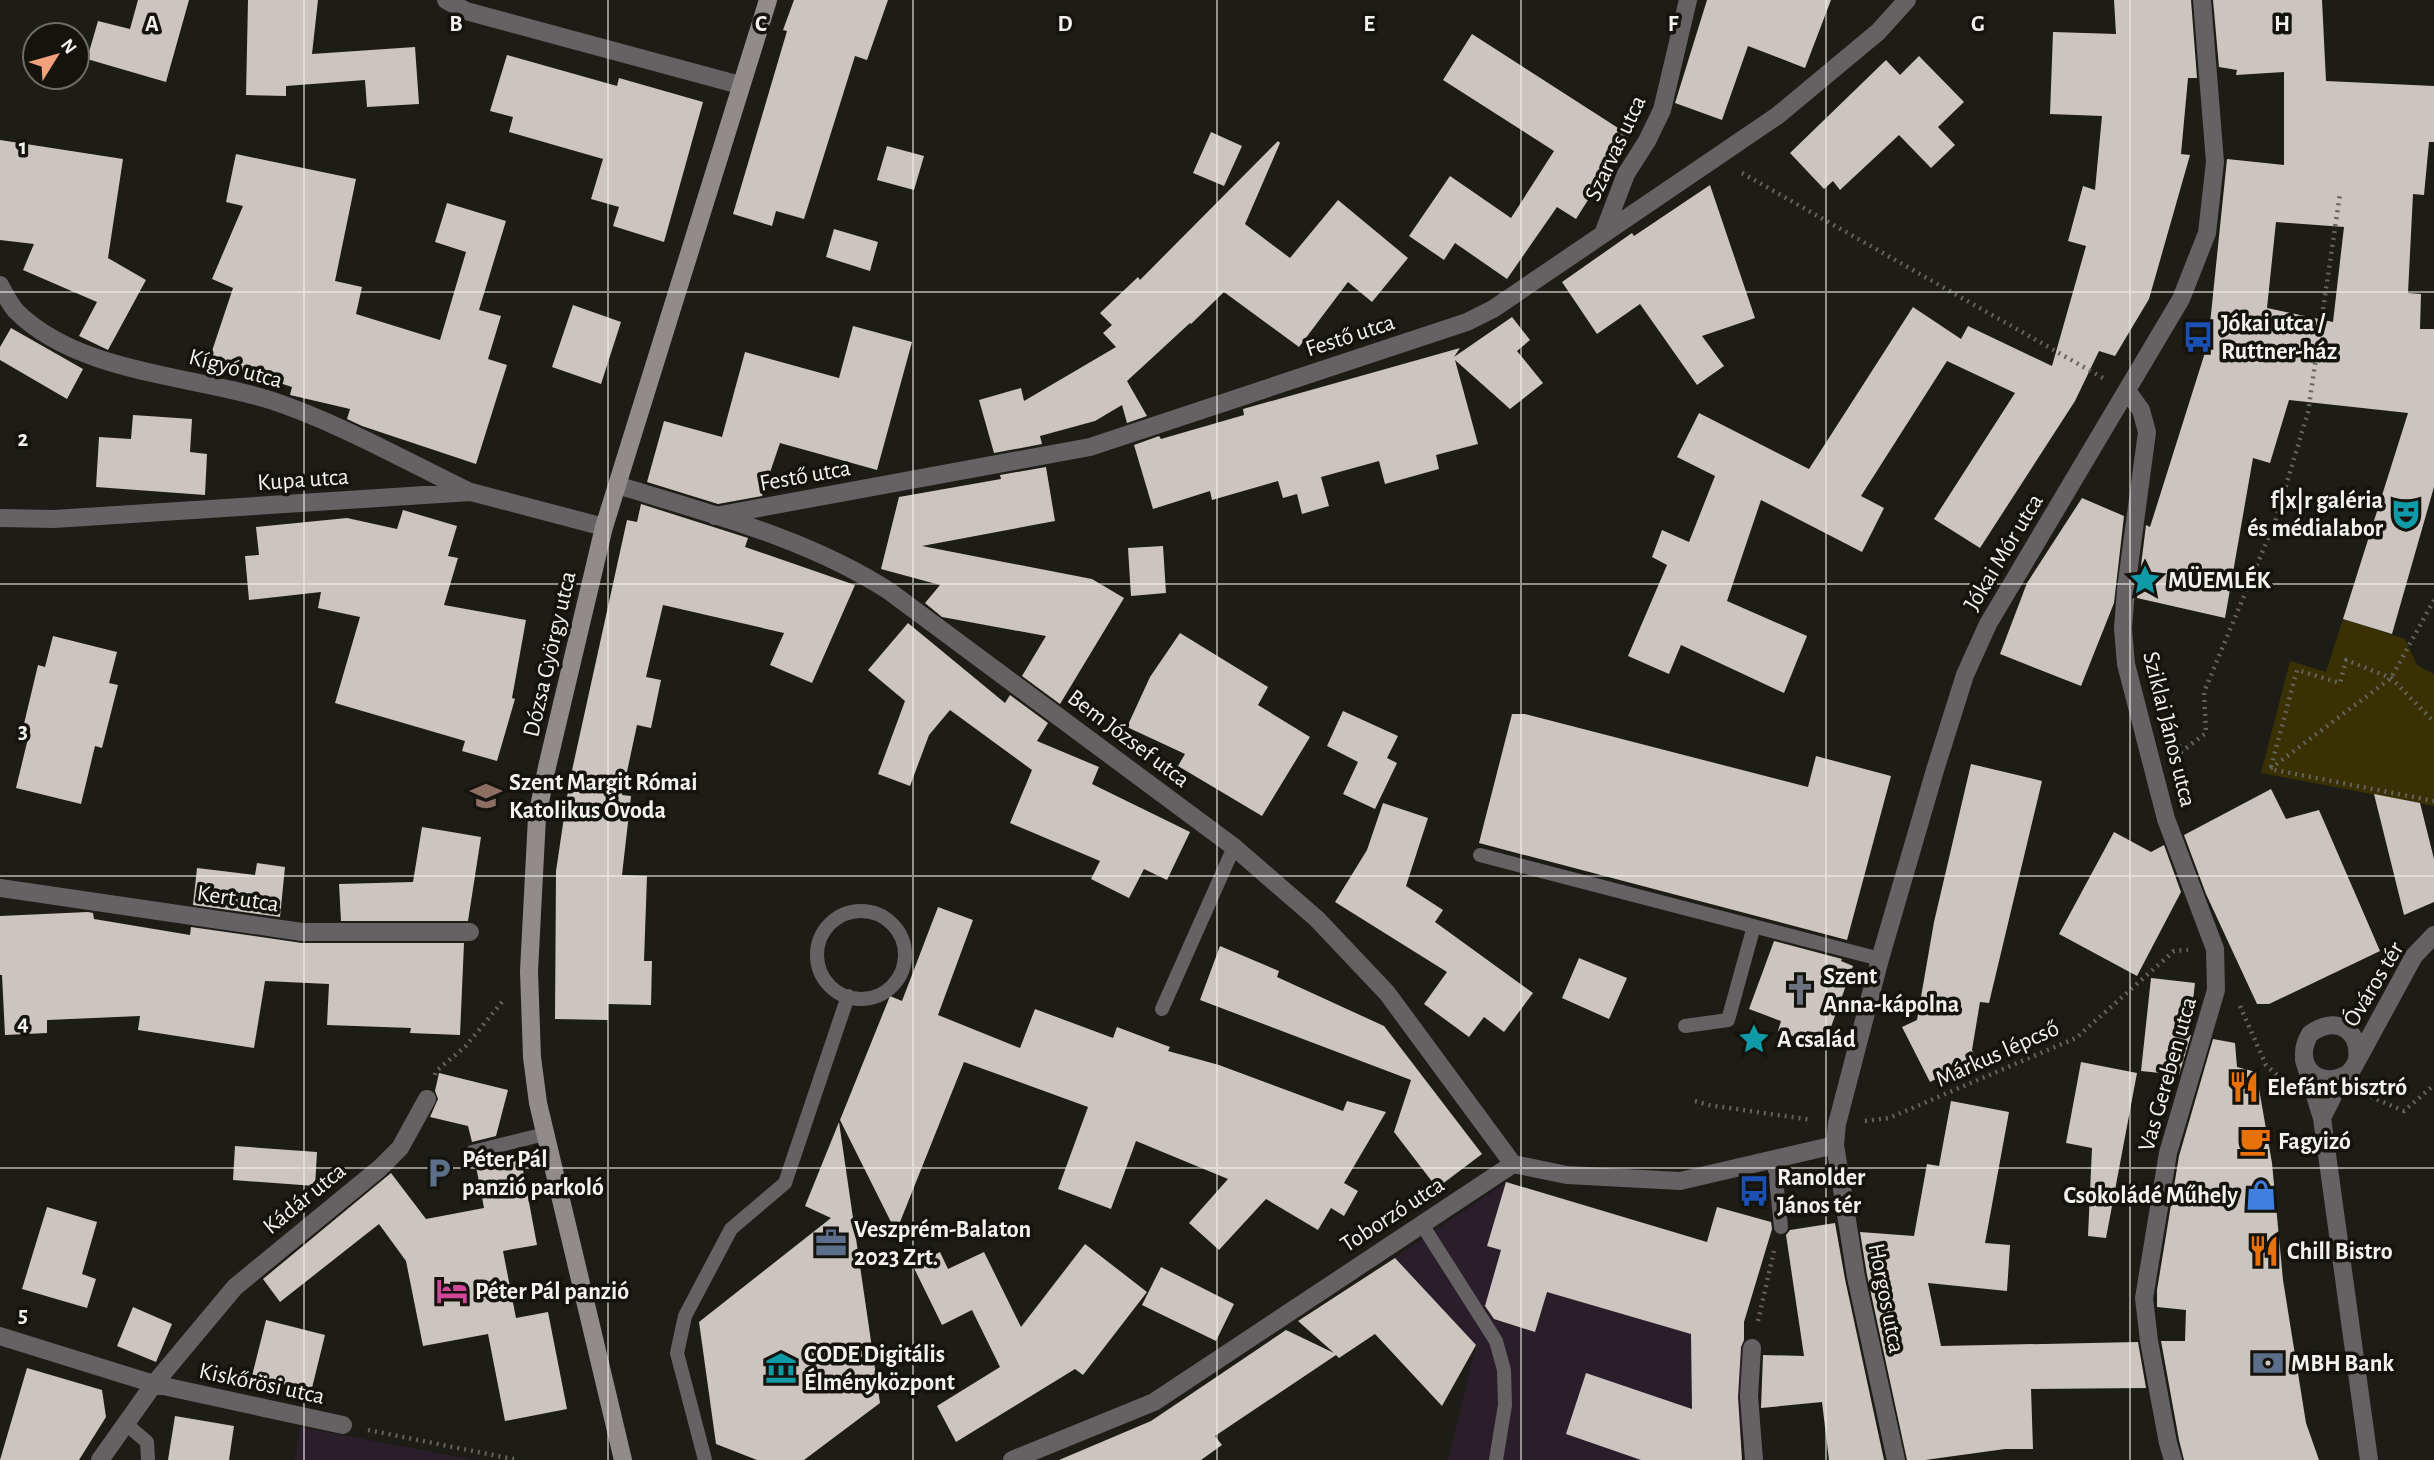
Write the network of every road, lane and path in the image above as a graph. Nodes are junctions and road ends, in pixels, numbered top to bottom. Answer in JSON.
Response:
{"nodes":[{"id":1,"x":446,"y":0,"type":"edge"},
{"id":2,"x":768,"y":0,"type":"edge"},
{"id":3,"x":1688,"y":0,"type":"edge"},
{"id":4,"x":1907,"y":0,"type":"edge"},
{"id":5,"x":2202,"y":0,"type":"edge"},
{"id":6,"x":740,"y":85,"type":"junction"},
{"id":7,"x":1714,"y":158,"type":"junction"},
{"id":8,"x":2340,"y":194,"type":"dead end"},
{"id":9,"x":1603,"y":234,"type":"junction"},
{"id":10,"x":0,"y":285,"type":"edge"},
{"id":11,"x":2128,"y":392,"type":"junction"},
{"id":12,"x":617,"y":485,"type":"junction"},
{"id":13,"x":471,"y":492,"type":"junction"},
{"id":14,"x":715,"y":516,"type":"junction"},
{"id":15,"x":0,"y":518,"type":"edge"},
{"id":16,"x":604,"y":527,"type":"junction"},
{"id":17,"x":2434,"y":600,"type":"edge"},
{"id":18,"x":2391,"y":678,"type":"junction"},
{"id":19,"x":2434,"y":722,"type":"edge"},
{"id":20,"x":2175,"y":733,"type":"dead end"},
{"id":21,"x":2270,"y":769,"type":"junction"},
{"id":22,"x":2434,"y":801,"type":"edge"},
{"id":23,"x":1234,"y":847,"type":"junction"},
{"id":24,"x":1480,"y":855,"type":"dead end"},
{"id":25,"x":0,"y":888,"type":"edge"},
{"id":26,"x":1754,"y":926,"type":"junction"},
{"id":27,"x":470,"y":932,"type":"dead end"},
{"id":28,"x":2434,"y":935,"type":"edge"},
{"id":29,"x":2215,"y":949,"type":"junction"},
{"id":30,"x":1880,"y":959,"type":"junction"},
{"id":31,"x":529,"y":971,"type":"junction"},
{"id":32,"x":848,"y":996,"type":"junction"},
{"id":33,"x":1162,"y":1009,"type":"dead end"},
{"id":34,"x":1685,"y":1026,"type":"dead end"},
{"id":35,"x":2304,"y":1060,"type":"junction"},
{"id":36,"x":2348,"y":1073,"type":"junction"},
{"id":37,"x":2434,"y":1085,"type":"edge"},
{"id":38,"x":427,"y":1099,"type":"joint"},
{"id":39,"x":1695,"y":1101,"type":"dead end"},
{"id":40,"x":1889,"y":1118,"type":"dead end"},
{"id":41,"x":2322,"y":1118,"type":"junction"},
{"id":42,"x":1837,"y":1124,"type":"junction"},
{"id":43,"x":545,"y":1134,"type":"junction"},
{"id":44,"x":1835,"y":1145,"type":"junction"},
{"id":45,"x":472,"y":1152,"type":"dead end"},
{"id":46,"x":1774,"y":1160,"type":"junction"},
{"id":47,"x":1513,"y":1164,"type":"junction"},
{"id":48,"x":1421,"y":1223,"type":"junction"},
{"id":49,"x":1781,"y":1227,"type":"joint"},
{"id":50,"x":0,"y":1336,"type":"edge"},
{"id":51,"x":1752,"y":1348,"type":"joint"},
{"id":52,"x":154,"y":1384,"type":"junction"},
{"id":53,"x":126,"y":1424,"type":"junction"},
{"id":54,"x":343,"y":1425,"type":"joint"},
{"id":55,"x":100,"y":1460,"type":"edge"},
{"id":56,"x":148,"y":1460,"type":"edge"},
{"id":57,"x":518,"y":1460,"type":"edge"},
{"id":58,"x":623,"y":1460,"type":"edge"},
{"id":59,"x":705,"y":1460,"type":"edge"},
{"id":60,"x":1012,"y":1460,"type":"edge"},
{"id":61,"x":1496,"y":1460,"type":"edge"},
{"id":62,"x":1754,"y":1460,"type":"edge"},
{"id":63,"x":1896,"y":1460,"type":"edge"},
{"id":64,"x":2173,"y":1460,"type":"edge"},
{"id":65,"x":2370,"y":1460,"type":"edge"}],
"edges":[{"from":1,"to":6,"type":"street"},
{"from":2,"to":6,"type":"main road","name":"Dózsa György utca"},
{"from":3,"to":9,"type":"street","name":"Szarvas utca"},
{"from":4,"to":7,"type":"street","name":"Festő utca"},
{"from":5,"to":11,"type":"street","name":"Jókai Mór utca"},
{"from":6,"to":12,"type":"main road","name":"Dózsa György utca"},
{"from":7,"to":9,"type":"street","name":"Festő utca"},
{"from":7,"to":11,"type":"path"},
{"from":8,"to":20,"type":"path"},
{"from":9,"to":14,"type":"street","name":"Festő utca"},
{"from":10,"to":13,"type":"street","name":"Kígyó utca"},
{"from":11,"to":29,"type":"street","name":"Sziklai János utca"},
{"from":11,"to":30,"type":"street","name":"Jókai Mór utca"},
{"from":12,"to":14,"type":"street","name":"Bem József utca"},
{"from":12,"to":16,"type":"main road","name":"Dózsa György utca"},
{"from":13,"to":15,"type":"street","name":"Kupa utca"},
{"from":13,"to":16,"type":"street","name":"Kupa utca"},
{"from":14,"to":23,"type":"street","name":"Bem József utca"},
{"from":16,"to":31,"type":"main road","name":"Dózsa György utca"},
{"from":17,"to":18,"type":"path"},
{"from":18,"to":19,"type":"path"},
{"from":18,"to":21,"type":"path"},
{"from":18,"to":21,"type":"path"},
{"from":21,"to":22,"type":"path"},
{"from":23,"to":33,"type":"lane"},
{"from":23,"to":47,"type":"street","name":"Bem József utca"},
{"from":24,"to":26,"type":"lane"},
{"from":25,"to":27,"type":"street","name":"Kert utca"},
{"from":26,"to":30,"type":"lane"},
{"from":26,"to":34,"type":"lane"},
{"from":28,"to":36,"type":"street","name":"Óváros tér"},
{"from":29,"to":40,"type":"path","name":"Márkus lépcső"},
{"from":29,"to":64,"type":"street","name":"Vas Gereben utca"},
{"from":30,"to":42,"type":"street","name":"Jókai Mór utca"},
{"from":31,"to":38,"type":"path"},
{"from":31,"to":43,"type":"main road","name":"Dózsa György utca"},
{"from":32,"to":32,"type":"lane"},
{"from":32,"to":59,"type":"lane"},
{"from":35,"to":36,"type":"street"},
{"from":35,"to":36,"type":"street","name":"Óváros tér"},
{"from":35,"to":41,"type":"street"},
{"from":36,"to":37,"type":"path"},
{"from":36,"to":41,"type":"street","name":"Óváros tér"},
{"from":38,"to":52,"type":"street","name":"Kádár utca"},
{"from":39,"to":42,"type":"path"},
{"from":41,"to":65,"type":"street"},
{"from":42,"to":44,"type":"street","name":"Jókai Mór utca"},
{"from":43,"to":45,"type":"lane"},
{"from":43,"to":58,"type":"main road","name":"Dózsa György utca"},
{"from":44,"to":46,"type":"street"},
{"from":44,"to":63,"type":"street","name":"Horgos utca"},
{"from":46,"to":47,"type":"street"},
{"from":46,"to":49,"type":"lane"},
{"from":47,"to":48,"type":"street","name":"Toborzó utca"},
{"from":48,"to":60,"type":"street","name":"Toborzó utca"},
{"from":48,"to":61,"type":"lane"},
{"from":49,"to":51,"type":"path"},
{"from":50,"to":52,"type":"street","name":"Kiskőrösi utca"},
{"from":51,"to":62,"type":"street"},
{"from":52,"to":53,"type":"street","name":"Kádár utca"},
{"from":52,"to":54,"type":"street","name":"Kiskőrösi utca"},
{"from":53,"to":55,"type":"street","name":"Kádár utca"},
{"from":53,"to":56,"type":"lane"},
{"from":54,"to":57,"type":"path","name":"Kiskőrösi utca"}]}
